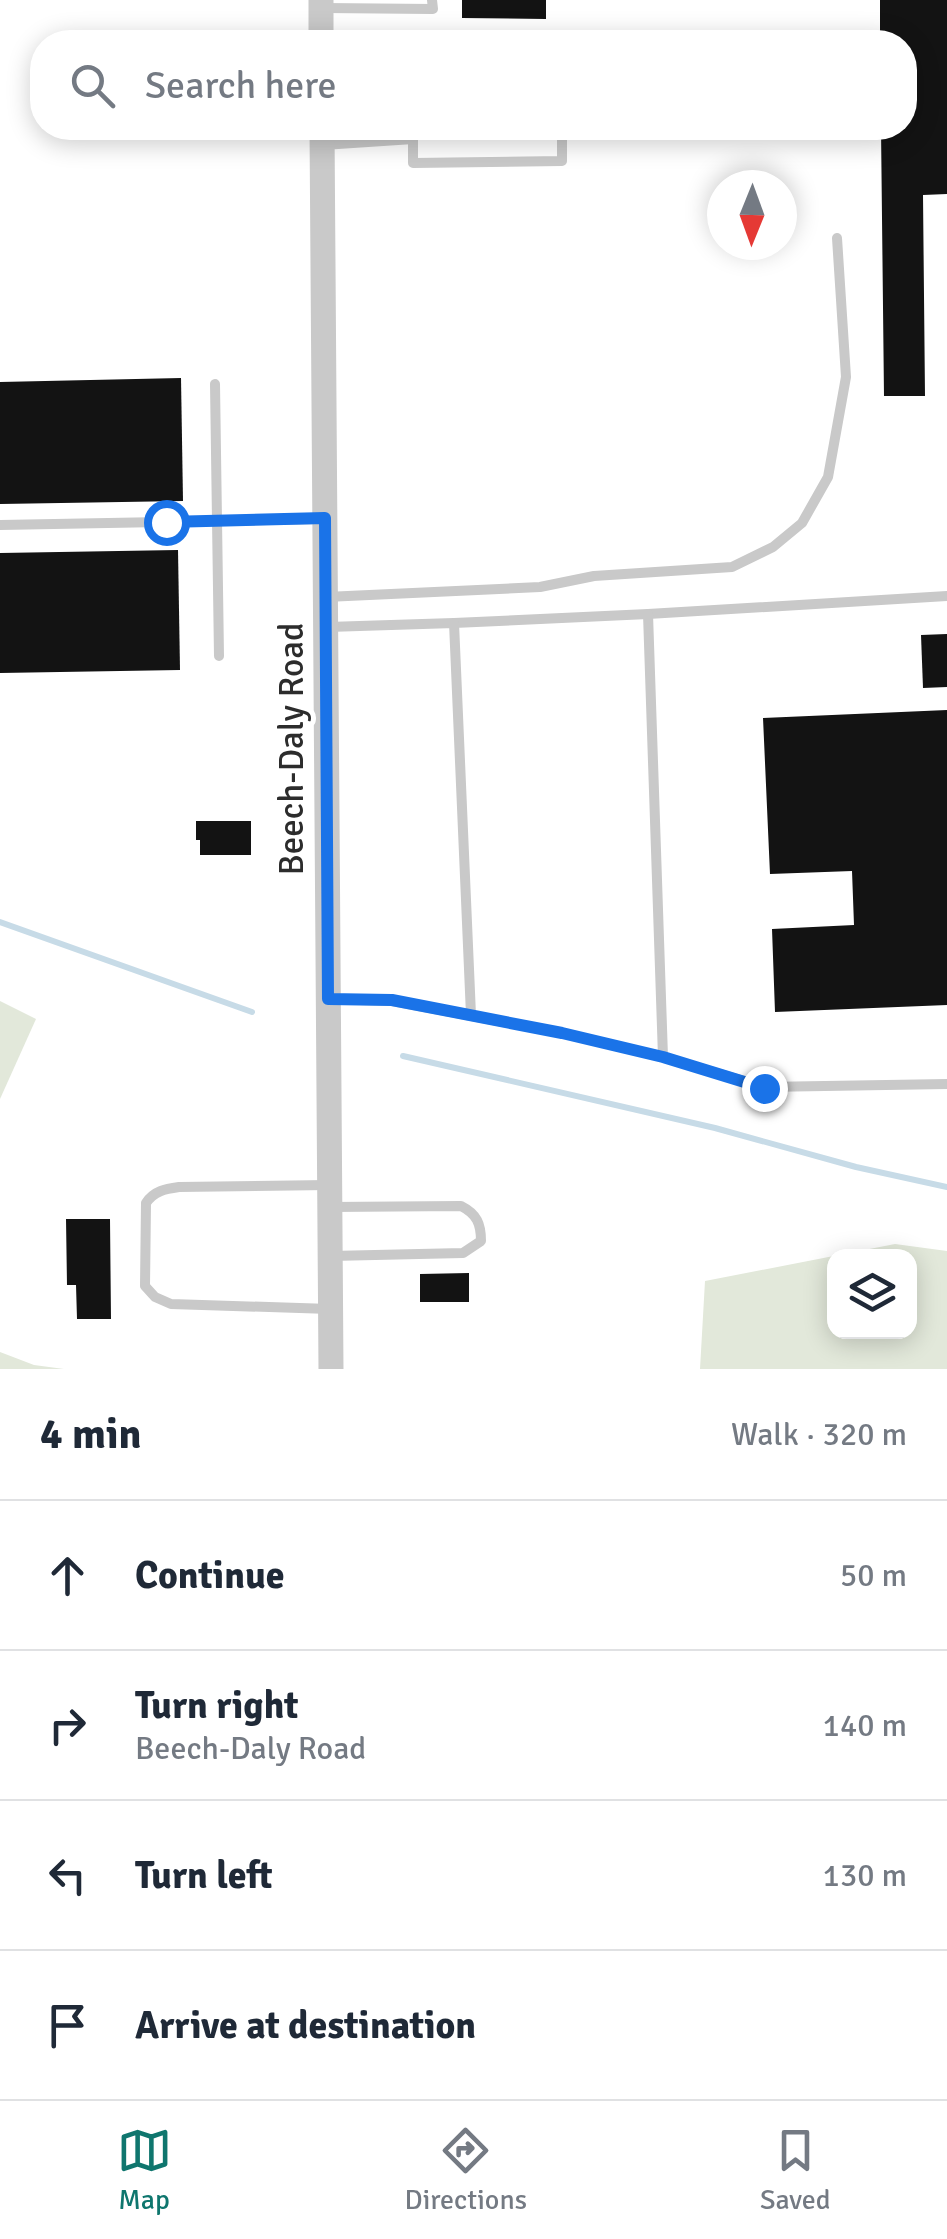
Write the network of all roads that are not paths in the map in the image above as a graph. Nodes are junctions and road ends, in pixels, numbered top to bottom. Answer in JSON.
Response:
{"nodes":[{"id":1,"x":432,"y":0,"type":"edge"},
{"id":2,"x":322,"y":4,"type":"edge"},
{"id":3,"x":321,"y":30,"type":"edge"},
{"id":4,"x":322,"y":140,"type":"edge"},
{"id":5,"x":413,"y":140,"type":"edge"},
{"id":6,"x":562,"y":140,"type":"edge"},
{"id":7,"x":837,"y":238,"type":"dead end"},
{"id":8,"x":214,"y":384,"type":"dead end"},
{"id":9,"x":325,"y":518,"type":"junction"},
{"id":10,"x":218,"y":521,"type":"junction"},
{"id":11,"x":0,"y":525,"type":"edge"},
{"id":12,"x":947,"y":596,"type":"edge"},
{"id":13,"x":325,"y":597,"type":"junction"},
{"id":14,"x":648,"y":614,"type":"junction"},
{"id":15,"x":454,"y":623,"type":"junction"},
{"id":16,"x":326,"y":627,"type":"junction"},
{"id":17,"x":219,"y":656,"type":"dead end"},
{"id":18,"x":328,"y":999,"type":"junction"},
{"id":19,"x":471,"y":1016,"type":"junction"},
{"id":20,"x":663,"y":1057,"type":"junction"},
{"id":21,"x":947,"y":1084,"type":"edge"},
{"id":22,"x":330,"y":1196,"type":"junction"},
{"id":23,"x":330,"y":1256,"type":"junction"},
{"id":24,"x":331,"y":1309,"type":"junction"},
{"id":25,"x":331,"y":1369,"type":"edge"}],
"edges":[{"from":1,"to":2,"type":"lane"},
{"from":2,"to":3,"type":"street"},
{"from":4,"to":9,"type":"street","name":"Beech-Daly Road"},
{"from":5,"to":6,"type":"lane"},
{"from":7,"to":13,"type":"lane"},
{"from":8,"to":10,"type":"lane"},
{"from":9,"to":10,"type":"lane"},
{"from":9,"to":13,"type":"street","name":"Beech-Daly Road"},
{"from":10,"to":11,"type":"lane"},
{"from":10,"to":17,"type":"lane"},
{"from":12,"to":14,"type":"lane"},
{"from":13,"to":16,"type":"street","name":"Beech-Daly Road"},
{"from":14,"to":15,"type":"lane"},
{"from":14,"to":20,"type":"lane"},
{"from":15,"to":16,"type":"lane"},
{"from":15,"to":19,"type":"lane"},
{"from":16,"to":18,"type":"street","name":"Beech-Daly Road"},
{"from":18,"to":19,"type":"lane"},
{"from":18,"to":22,"type":"street","name":"Beech-Daly Road"},
{"from":19,"to":20,"type":"lane"},
{"from":20,"to":21,"type":"lane"},
{"from":22,"to":23,"type":"street","name":"Beech-Daly Road"},
{"from":22,"to":23,"type":"lane"},
{"from":22,"to":24,"type":"lane"},
{"from":23,"to":24,"type":"street","name":"Beech-Daly Road"},
{"from":24,"to":25,"type":"street","name":"Beech-Daly Road"}]}
